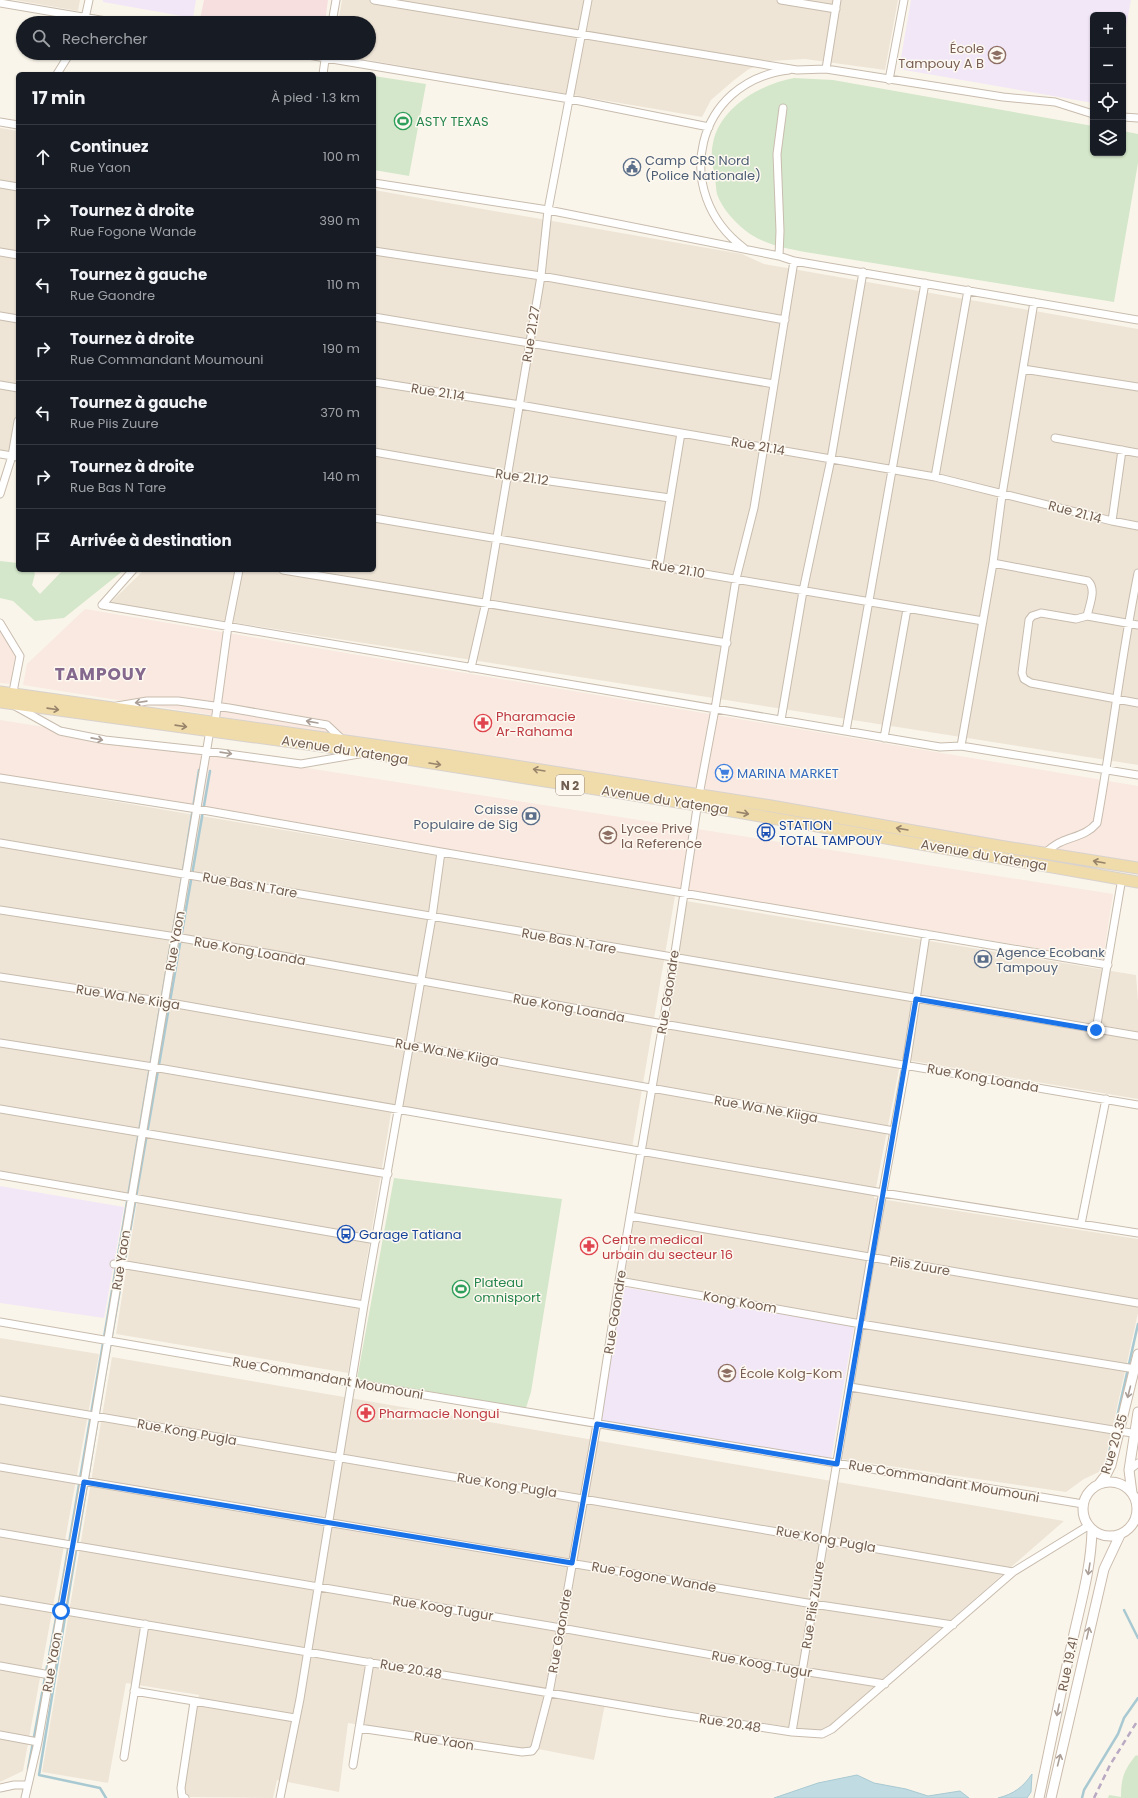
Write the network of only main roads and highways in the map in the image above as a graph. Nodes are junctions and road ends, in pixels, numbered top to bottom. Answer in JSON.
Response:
{"nodes":[{"id":1,"x":0,"y":692,"type":"edge"},
{"id":2,"x":7,"y":700,"type":"edge"},
{"id":3,"x":212,"y":726,"type":"junction"},
{"id":4,"x":698,"y":800,"type":"junction"},
{"id":5,"x":998,"y":851,"type":"junction"},
{"id":6,"x":1138,"y":868,"type":"edge"},
{"id":7,"x":1138,"y":882,"type":"edge"},
{"id":8,"x":1138,"y":1354,"type":"edge"},
{"id":9,"x":1138,"y":1412,"type":"edge"},
{"id":10,"x":1136,"y":1434,"type":"edge"},
{"id":11,"x":1098,"y":1484,"type":"junction"},
{"id":12,"x":1132,"y":1492,"type":"junction"},
{"id":13,"x":1090,"y":1528,"type":"junction"},
{"id":14,"x":1120,"y":1535,"type":"junction"},
{"id":15,"x":1039,"y":1798,"type":"edge"},
{"id":16,"x":1051,"y":1798,"type":"edge"}],
"edges":[{"from":1,"to":2,"type":"main road","name":"Avenue du Yatenga","number":"N 2"},
{"from":2,"to":3,"type":"main road","name":"Avenue du Yatenga","number":"N 2","one_way":true},
{"from":2,"to":3,"type":"main road","name":"Avenue du Yatenga","number":"N 2"},
{"from":3,"to":4,"type":"main road","name":"Avenue du Yatenga","number":"N 2","one_way":true},
{"from":4,"to":3,"type":"main road","name":"Avenue du Yatenga","number":"N 2","one_way":true},
{"from":4,"to":5,"type":"main road","name":"Avenue du Yatenga","number":"N 2"},
{"from":6,"to":5,"type":"main road","name":"Avenue du Yatenga","number":"N 2","one_way":true},
{"from":5,"to":7,"type":"main road","name":"Avenue du Yatenga","number":"N 2"},
{"from":8,"to":11,"type":"main road","name":"Rue 20.35","one_way":true},
{"from":9,"to":10,"type":"main road","name":"Rue 20.35"},
{"from":10,"to":12,"type":"main road","name":"Rue 20.35"},
{"from":11,"to":12,"type":"main road"},
{"from":11,"to":13,"type":"main road"},
{"from":12,"to":14,"type":"main road"},
{"from":13,"to":14,"type":"main road"},
{"from":13,"to":15,"type":"main road","name":"Rue 19.41","one_way":true},
{"from":16,"to":14,"type":"main road","name":"Rue 19.41","one_way":true}]}
